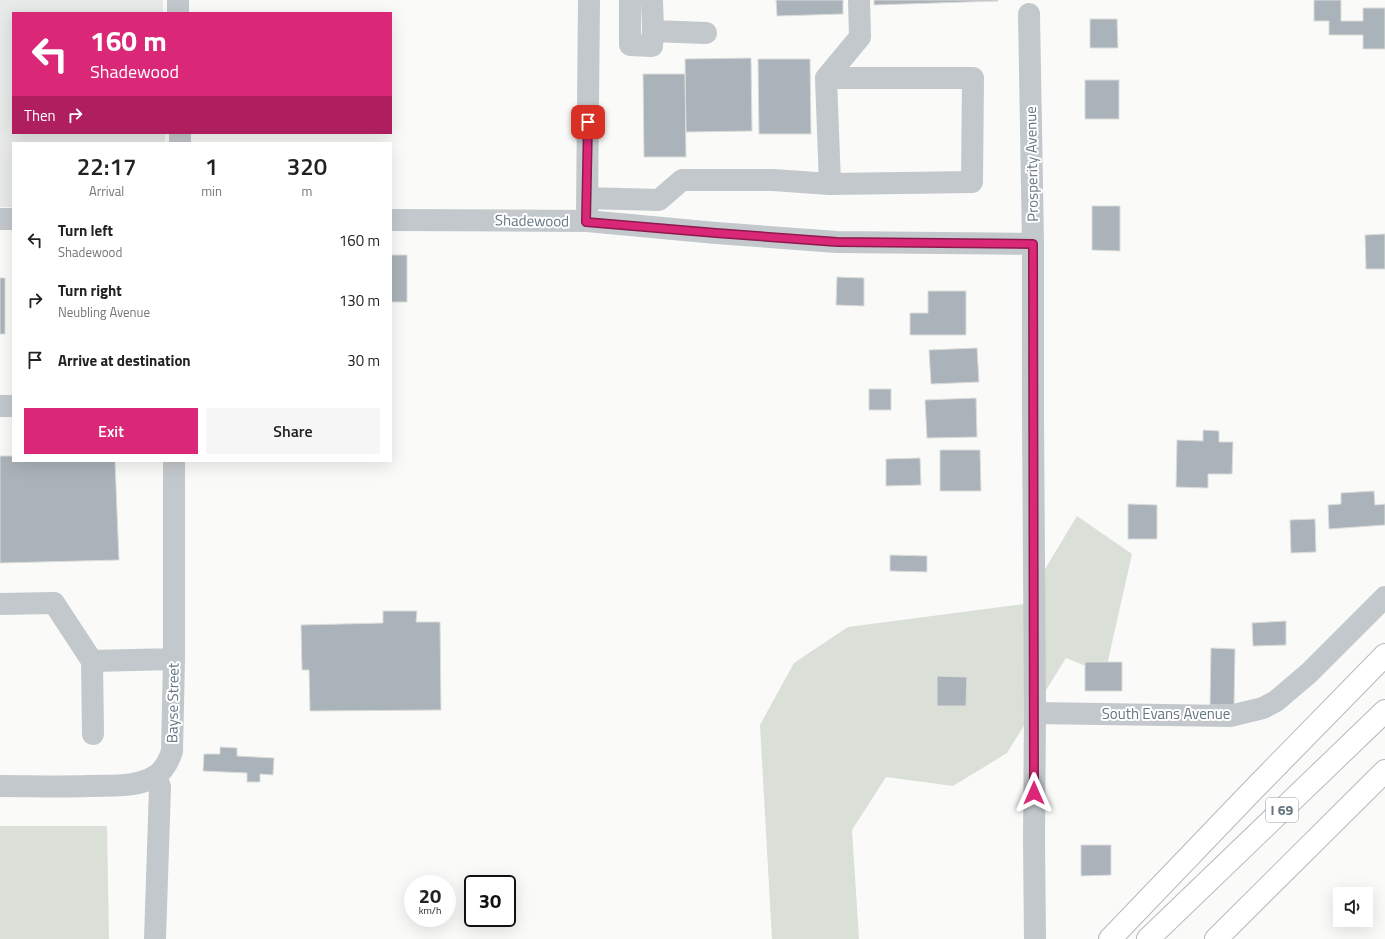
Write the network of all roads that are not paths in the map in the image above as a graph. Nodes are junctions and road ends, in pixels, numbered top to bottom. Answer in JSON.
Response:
{"nodes":[{"id":1,"x":178,"y":0,"type":"edge"},
{"id":2,"x":589,"y":0,"type":"edge"},
{"id":3,"x":630,"y":0,"type":"edge"},
{"id":4,"x":652,"y":0,"type":"edge"},
{"id":5,"x":859,"y":0,"type":"edge"},
{"id":6,"x":178,"y":12,"type":"edge"},
{"id":7,"x":1029,"y":14,"type":"dead end"},
{"id":8,"x":653,"y":31,"type":"junction"},
{"id":9,"x":706,"y":33,"type":"dead end"},
{"id":10,"x":826,"y":78,"type":"junction"},
{"id":11,"x":830,"y":184,"type":"junction"},
{"id":12,"x":587,"y":198,"type":"junction"},
{"id":13,"x":0,"y":219,"type":"edge"},
{"id":14,"x":12,"y":219,"type":"edge"},
{"id":15,"x":392,"y":220,"type":"edge"},
{"id":16,"x":586,"y":222,"type":"junction"},
{"id":17,"x":1033,"y":244,"type":"junction"},
{"id":18,"x":0,"y":406,"type":"edge"},
{"id":19,"x":12,"y":406,"type":"edge"},
{"id":20,"x":174,"y":462,"type":"edge"},
{"id":21,"x":1385,"y":597,"type":"edge"},
{"id":22,"x":0,"y":604,"type":"edge"},
{"id":23,"x":1385,"y":655,"type":"edge"},
{"id":24,"x":174,"y":660,"type":"junction"},
{"id":25,"x":92,"y":661,"type":"junction"},
{"id":26,"x":1385,"y":711,"type":"edge"},
{"id":27,"x":1035,"y":714,"type":"junction"},
{"id":28,"x":93,"y":734,"type":"dead end"},
{"id":29,"x":1385,"y":771,"type":"edge"},
{"id":30,"x":156,"y":776,"type":"junction"},
{"id":31,"x":0,"y":786,"type":"edge"},
{"id":32,"x":155,"y":939,"type":"edge"},
{"id":33,"x":1035,"y":939,"type":"edge"},
{"id":34,"x":1110,"y":939,"type":"edge"},
{"id":35,"x":1148,"y":939,"type":"edge"},
{"id":36,"x":1216,"y":939,"type":"edge"}],
"edges":[{"from":1,"to":6,"type":"street"},
{"from":2,"to":12,"type":"street"},
{"from":3,"to":8,"type":"street"},
{"from":4,"to":8,"type":"street"},
{"from":5,"to":10,"type":"street"},
{"from":7,"to":17,"type":"street","name":"Prosperity Avenue"},
{"from":8,"to":9,"type":"street"},
{"from":10,"to":11,"type":"street"},
{"from":10,"to":11,"type":"street"},
{"from":11,"to":12,"type":"street"},
{"from":12,"to":16,"type":"street"},
{"from":13,"to":14,"type":"street"},
{"from":15,"to":16,"type":"street","name":"Shadewood"},
{"from":16,"to":17,"type":"street","name":"Shadewood"},
{"from":17,"to":27,"type":"street","name":"Prosperity Avenue"},
{"from":18,"to":19,"type":"street"},
{"from":20,"to":24,"type":"street","name":"Bayse Street"},
{"from":21,"to":27,"type":"street","name":"South Evans Avenue"},
{"from":22,"to":25,"type":"street"},
{"from":23,"to":34,"type":"highway"},
{"from":24,"to":25,"type":"street"},
{"from":24,"to":30,"type":"street","name":"Bayse Street"},
{"from":25,"to":28,"type":"street"},
{"from":26,"to":35,"type":"highway","number":"I 69"},
{"from":27,"to":33,"type":"street","name":"Prosperity Avenue"},
{"from":29,"to":36,"type":"highway"},
{"from":30,"to":31,"type":"street"},
{"from":30,"to":32,"type":"street"}]}
